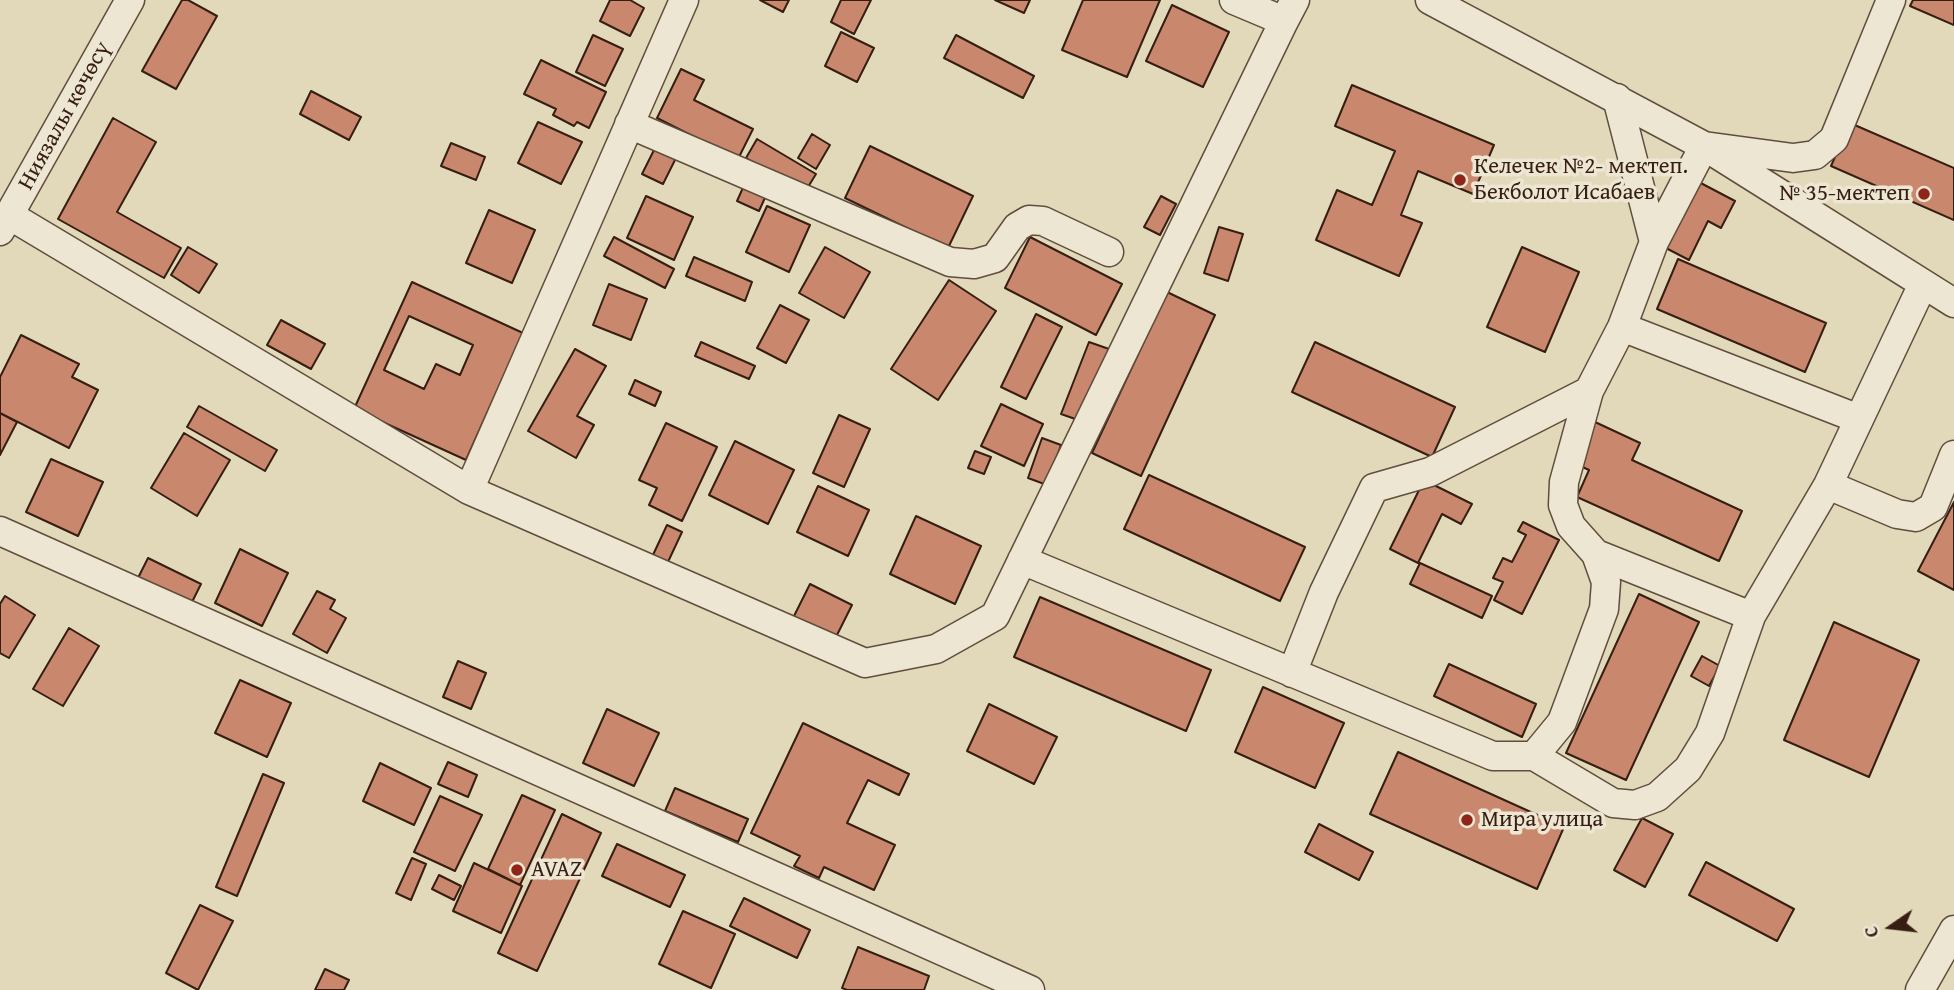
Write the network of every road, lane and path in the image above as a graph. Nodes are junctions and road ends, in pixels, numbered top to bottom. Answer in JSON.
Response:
{"nodes":[{"id":1,"x":130,"y":0,"type":"edge"},
{"id":2,"x":684,"y":0,"type":"edge"},
{"id":3,"x":1234,"y":0,"type":"edge"},
{"id":4,"x":1430,"y":0,"type":"edge"},
{"id":5,"x":1891,"y":0,"type":"edge"},
{"id":6,"x":1290,"y":10,"type":"edge"},
{"id":7,"x":1617,"y":99,"type":"dead end"},
{"id":8,"x":629,"y":124,"type":"junction"},
{"id":9,"x":1704,"y":146,"type":"junction"},
{"id":10,"x":5,"y":223,"type":"edge"},
{"id":11,"x":1654,"y":242,"type":"junction"},
{"id":12,"x":1109,"y":252,"type":"dead end"},
{"id":13,"x":1923,"y":285,"type":"junction"},
{"id":14,"x":1954,"y":303,"type":"edge"},
{"id":15,"x":1622,"y":327,"type":"junction"},
{"id":16,"x":1589,"y":391,"type":"junction"},
{"id":17,"x":1859,"y":419,"type":"junction"},
{"id":18,"x":1954,"y":455,"type":"edge"},
{"id":19,"x":1828,"y":485,"type":"junction"},
{"id":20,"x":469,"y":490,"type":"junction"},
{"id":21,"x":0,"y":531,"type":"edge"},
{"id":22,"x":1596,"y":554,"type":"junction"},
{"id":23,"x":1022,"y":560,"type":"junction"},
{"id":24,"x":1751,"y":616,"type":"junction"},
{"id":25,"x":1292,"y":673,"type":"junction"},
{"id":26,"x":1534,"y":756,"type":"junction"},
{"id":27,"x":1954,"y":930,"type":"edge"},
{"id":28,"x":1030,"y":990,"type":"edge"},
{"id":29,"x":1920,"y":990,"type":"edge"}],
"edges":[{"from":1,"to":10,"type":"street","name":"Ниязалы көчөсү"},
{"from":2,"to":8,"type":"street"},
{"from":3,"to":6,"type":"street"},
{"from":4,"to":9,"type":"street"},
{"from":5,"to":9,"type":"street"},
{"from":6,"to":23,"type":"street"},
{"from":7,"to":11,"type":"street"},
{"from":8,"to":12,"type":"street"},
{"from":8,"to":20,"type":"street"},
{"from":9,"to":11,"type":"street"},
{"from":9,"to":13,"type":"street"},
{"from":10,"to":20,"type":"street"},
{"from":11,"to":15,"type":"street"},
{"from":13,"to":14,"type":"street"},
{"from":13,"to":17,"type":"street"},
{"from":15,"to":16,"type":"street"},
{"from":15,"to":17,"type":"street"},
{"from":16,"to":22,"type":"street"},
{"from":16,"to":25,"type":"street"},
{"from":17,"to":19,"type":"street"},
{"from":18,"to":19,"type":"street"},
{"from":19,"to":24,"type":"street"},
{"from":20,"to":23,"type":"street"},
{"from":21,"to":28,"type":"street"},
{"from":22,"to":24,"type":"street"},
{"from":22,"to":26,"type":"street"},
{"from":23,"to":25,"type":"street"},
{"from":24,"to":26,"type":"street"},
{"from":25,"to":26,"type":"street"},
{"from":27,"to":29,"type":"street"}]}
